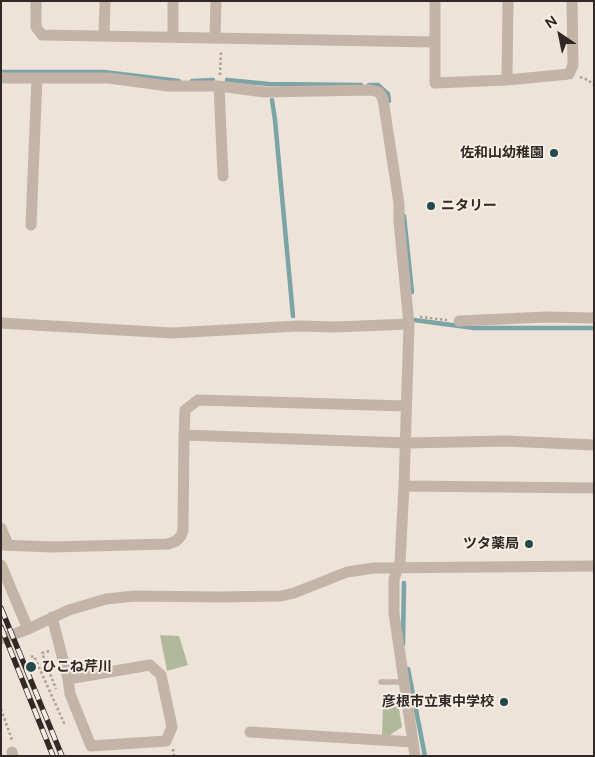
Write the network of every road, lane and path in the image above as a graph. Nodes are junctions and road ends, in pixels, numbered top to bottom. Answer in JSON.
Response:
{"nodes":[{"id":1,"x":36,"y":1,"type":"edge"},
{"id":2,"x":105,"y":1,"type":"edge"},
{"id":3,"x":174,"y":1,"type":"edge"},
{"id":4,"x":216,"y":1,"type":"edge"},
{"id":5,"x":435,"y":1,"type":"edge"},
{"id":6,"x":508,"y":1,"type":"edge"},
{"id":7,"x":572,"y":1,"type":"edge"},
{"id":8,"x":104,"y":36,"type":"junction"},
{"id":9,"x":174,"y":38,"type":"junction"},
{"id":10,"x":218,"y":42,"type":"junction"},
{"id":11,"x":434,"y":42,"type":"junction"},
{"id":12,"x":1,"y":78,"type":"edge"},
{"id":13,"x":37,"y":78,"type":"junction"},
{"id":14,"x":507,"y":80,"type":"junction"},
{"id":15,"x":219,"y":86,"type":"junction"},
{"id":16,"x":223,"y":176,"type":"dead end"},
{"id":17,"x":31,"y":225,"type":"dead end"},
{"id":18,"x":594,"y":318,"type":"edge"},
{"id":19,"x":409,"y":320,"type":"junction"},
{"id":20,"x":458,"y":321,"type":"joint"},
{"id":21,"x":1,"y":323,"type":"edge"},
{"id":22,"x":406,"y":406,"type":"junction"},
{"id":23,"x":184,"y":435,"type":"junction"},
{"id":24,"x":406,"y":443,"type":"junction"},
{"id":25,"x":594,"y":445,"type":"edge"},
{"id":26,"x":404,"y":486,"type":"junction"},
{"id":27,"x":594,"y":488,"type":"edge"},
{"id":28,"x":1,"y":528,"type":"edge"},
{"id":29,"x":5,"y":544,"type":"edge"},
{"id":30,"x":1,"y":565,"type":"edge"},
{"id":31,"x":594,"y":566,"type":"edge"},
{"id":32,"x":397,"y":568,"type":"junction"},
{"id":33,"x":52,"y":617,"type":"junction"},
{"id":34,"x":28,"y":629,"type":"junction"},
{"id":35,"x":1,"y":639,"type":"edge"},
{"id":36,"x":61,"y":648,"type":"junction"},
{"id":37,"x":31,"y":657,"type":"dead end"},
{"id":38,"x":68,"y":679,"type":"junction"},
{"id":39,"x":381,"y":682,"type":"dead end"},
{"id":40,"x":404,"y":682,"type":"junction"},
{"id":41,"x":58,"y":696,"type":"dead end"},
{"id":42,"x":1,"y":709,"type":"edge"},
{"id":43,"x":64,"y":713,"type":"dead end"},
{"id":44,"x":250,"y":732,"type":"dead end"},
{"id":45,"x":413,"y":742,"type":"junction"},
{"id":46,"x":93,"y":751,"type":"edge"},
{"id":47,"x":12,"y":754,"type":"edge"},
{"id":48,"x":415,"y":756,"type":"edge"}],
"edges":[{"from":1,"to":8,"type":"street"},
{"from":2,"to":8,"type":"street"},
{"from":3,"to":9,"type":"street"},
{"from":4,"to":10,"type":"street"},
{"from":5,"to":11,"type":"street"},
{"from":6,"to":14,"type":"street"},
{"from":7,"to":14,"type":"street"},
{"from":8,"to":9,"type":"street"},
{"from":9,"to":10,"type":"street"},
{"from":10,"to":11,"type":"street"},
{"from":10,"to":15,"type":"path"},
{"from":11,"to":14,"type":"street"},
{"from":12,"to":13,"type":"street"},
{"from":13,"to":15,"type":"street"},
{"from":13,"to":17,"type":"street"},
{"from":15,"to":16,"type":"street"},
{"from":15,"to":19,"type":"street"},
{"from":18,"to":20,"type":"street"},
{"from":19,"to":20,"type":"path"},
{"from":19,"to":21,"type":"street"},
{"from":19,"to":22,"type":"street"},
{"from":22,"to":23,"type":"street"},
{"from":22,"to":24,"type":"street"},
{"from":23,"to":24,"type":"street"},
{"from":23,"to":29,"type":"street"},
{"from":24,"to":25,"type":"street"},
{"from":24,"to":26,"type":"street"},
{"from":26,"to":27,"type":"street"},
{"from":26,"to":32,"type":"street"},
{"from":28,"to":29,"type":"street"},
{"from":30,"to":34,"type":"street"},
{"from":31,"to":32,"type":"street"},
{"from":32,"to":33,"type":"street"},
{"from":32,"to":40,"type":"street"},
{"from":33,"to":34,"type":"street"},
{"from":33,"to":36,"type":"street"},
{"from":34,"to":35,"type":"street"},
{"from":36,"to":38,"type":"street"},
{"from":36,"to":41,"type":"path"},
{"from":37,"to":43,"type":"path"},
{"from":38,"to":46,"type":"street"},
{"from":38,"to":46,"type":"street"},
{"from":39,"to":40,"type":"lane"},
{"from":40,"to":45,"type":"street"},
{"from":42,"to":47,"type":"path"},
{"from":44,"to":45,"type":"street"},
{"from":45,"to":48,"type":"street"}]}
